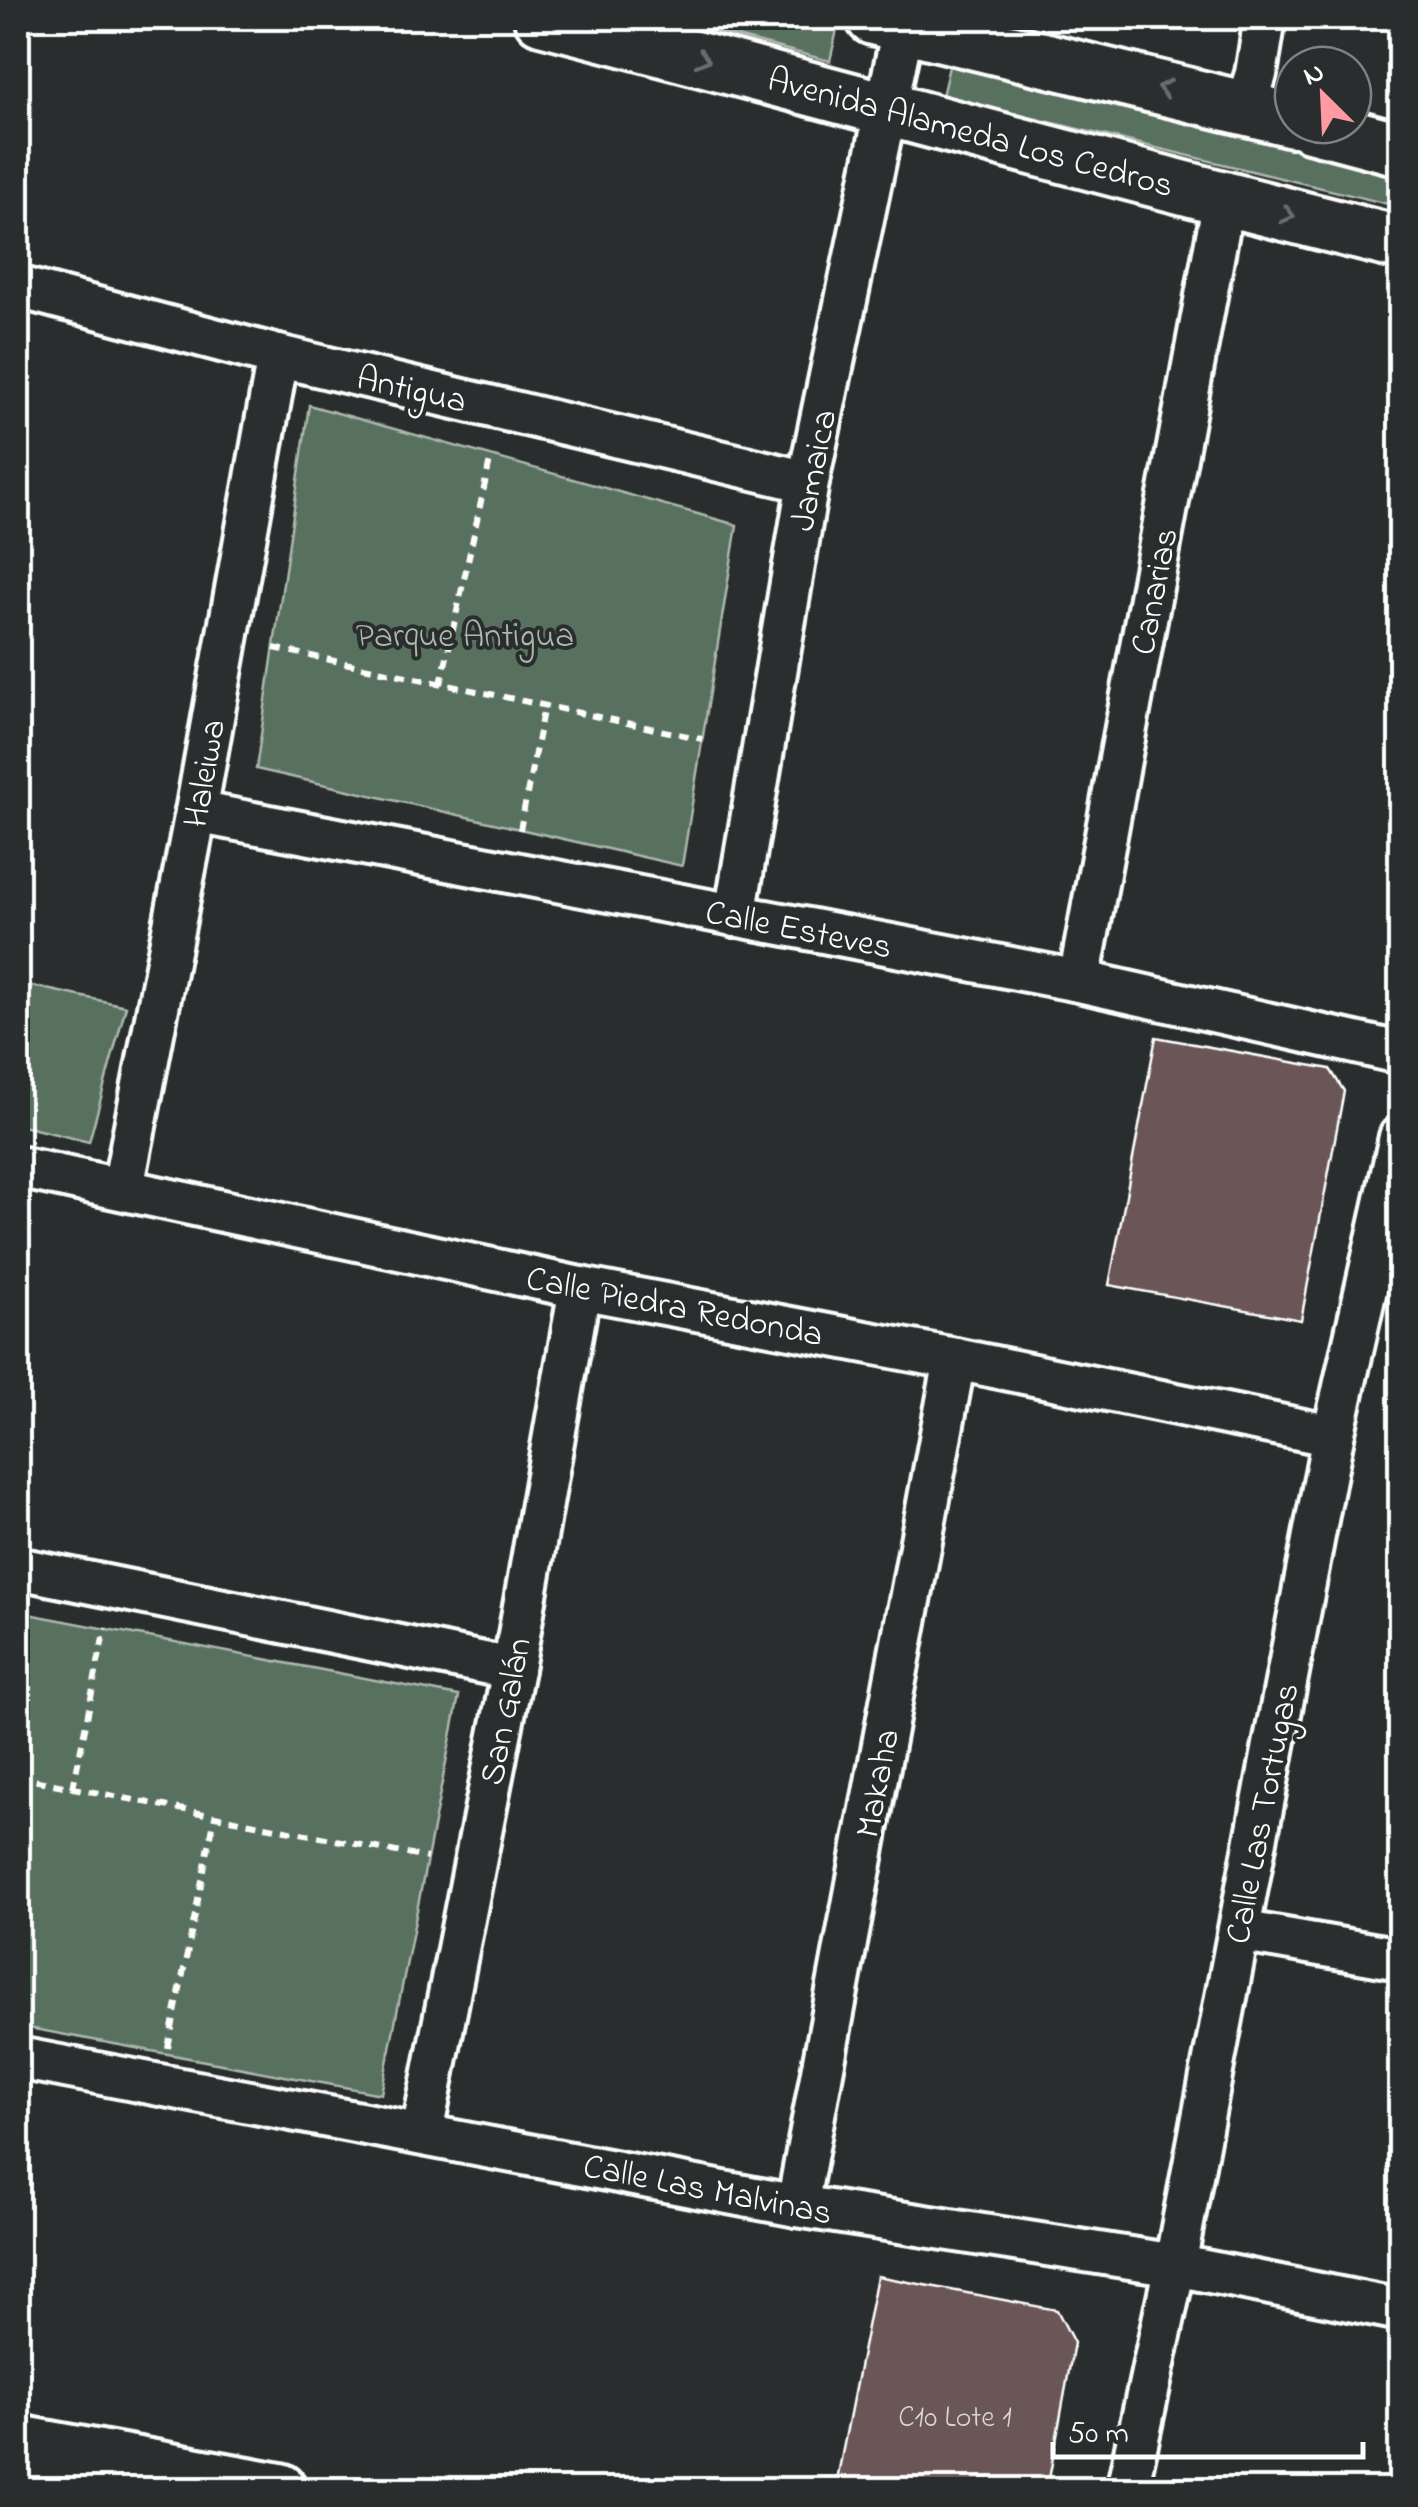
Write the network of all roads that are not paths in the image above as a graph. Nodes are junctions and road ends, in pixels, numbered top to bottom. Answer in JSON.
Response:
{"nodes":[{"id":1,"x":541,"y":18,"type":"edge"},
{"id":2,"x":1266,"y":18,"type":"edge"},
{"id":3,"x":894,"y":20,"type":"edge"},
{"id":4,"x":886,"y":107,"type":"junction"},
{"id":5,"x":1269,"y":114,"type":"edge"},
{"id":6,"x":1373,"y":142,"type":"edge"},
{"id":7,"x":1400,"y":149,"type":"edge"},
{"id":8,"x":1224,"y":200,"type":"junction"},
{"id":9,"x":1400,"y":242,"type":"edge"},
{"id":10,"x":18,"y":287,"type":"edge"},
{"id":11,"x":278,"y":356,"type":"junction"},
{"id":12,"x":808,"y":482,"type":"junction"},
{"id":13,"x":196,"y":812,"type":"junction"},
{"id":14,"x":735,"y":916,"type":"junction"},
{"id":15,"x":1079,"y":981,"type":"junction"},
{"id":16,"x":1400,"y":1053,"type":"edge"},
{"id":17,"x":1400,"y":1137,"type":"edge"},
{"id":18,"x":18,"y":1167,"type":"edge"},
{"id":19,"x":122,"y":1188,"type":"junction"},
{"id":20,"x":580,"y":1288,"type":"junction"},
{"id":21,"x":955,"y":1359,"type":"junction"},
{"id":22,"x":1334,"y":1436,"type":"junction"},
{"id":23,"x":18,"y":1568,"type":"edge"},
{"id":24,"x":513,"y":1669,"type":"junction"},
{"id":25,"x":1239,"y":1932,"type":"junction"},
{"id":26,"x":1400,"y":1960,"type":"edge"},
{"id":27,"x":18,"y":2058,"type":"edge"},
{"id":28,"x":422,"y":2133,"type":"junction"},
{"id":29,"x":796,"y":2206,"type":"junction"},
{"id":30,"x":1176,"y":2265,"type":"junction"},
{"id":31,"x":1400,"y":2310,"type":"edge"},
{"id":32,"x":32,"y":2459,"type":"edge"},
{"id":33,"x":280,"y":2490,"type":"edge"},
{"id":34,"x":1127,"y":2490,"type":"edge"}],
"edges":[{"from":1,"to":4,"type":"street","name":"Avenida Alameda Los Cedros","one_way":true},
{"from":2,"to":5,"type":"street"},
{"from":3,"to":4,"type":"street","name":"Jamaica"},
{"from":5,"to":3,"type":"street","one_way":true},
{"from":4,"to":8,"type":"street","name":"Avenida Alameda Los Cedros"},
{"from":4,"to":12,"type":"street","name":"Jamaica"},
{"from":6,"to":7,"type":"street"},
{"from":8,"to":9,"type":"street","name":"Avenida Alameda Los Cedros","one_way":true},
{"from":8,"to":15,"type":"street","name":"Canarias"},
{"from":10,"to":11,"type":"street","name":"Antigua"},
{"from":11,"to":12,"type":"street","name":"Antigua"},
{"from":11,"to":13,"type":"street","name":"Haleiwa"},
{"from":12,"to":14,"type":"street","name":"Jamaica"},
{"from":13,"to":14,"type":"street","name":"Calle Esteves"},
{"from":13,"to":19,"type":"street","name":"Haleiwa"},
{"from":14,"to":15,"type":"street","name":"Calle Esteves"},
{"from":15,"to":16,"type":"street","name":"Calle Esteves"},
{"from":17,"to":22,"type":"street","name":"Calle Las Tortugas"},
{"from":18,"to":19,"type":"street","name":"Calle Piedra Redonda"},
{"from":19,"to":20,"type":"street","name":"Calle Piedra Redonda"},
{"from":20,"to":21,"type":"street","name":"Calle Piedra Redonda"},
{"from":20,"to":24,"type":"street","name":"San Galán"},
{"from":21,"to":22,"type":"street","name":"Calle Piedra Redonda"},
{"from":21,"to":29,"type":"street","name":"Makaha"},
{"from":22,"to":25,"type":"street","name":"Calle Las Tortugas"},
{"from":23,"to":24,"type":"street"},
{"from":24,"to":28,"type":"street","name":"San Galán"},
{"from":25,"to":26,"type":"street"},
{"from":25,"to":30,"type":"street","name":"Calle Las Tortugas"},
{"from":27,"to":28,"type":"street","name":"Calle Las Malvinas"},
{"from":28,"to":29,"type":"street","name":"Calle Las Malvinas"},
{"from":29,"to":30,"type":"street","name":"Calle Las Malvinas"},
{"from":30,"to":31,"type":"street","name":"Calle Las Malvinas"},
{"from":30,"to":34,"type":"street","name":"Calle Las Tortugas"},
{"from":32,"to":33,"type":"street"}]}
